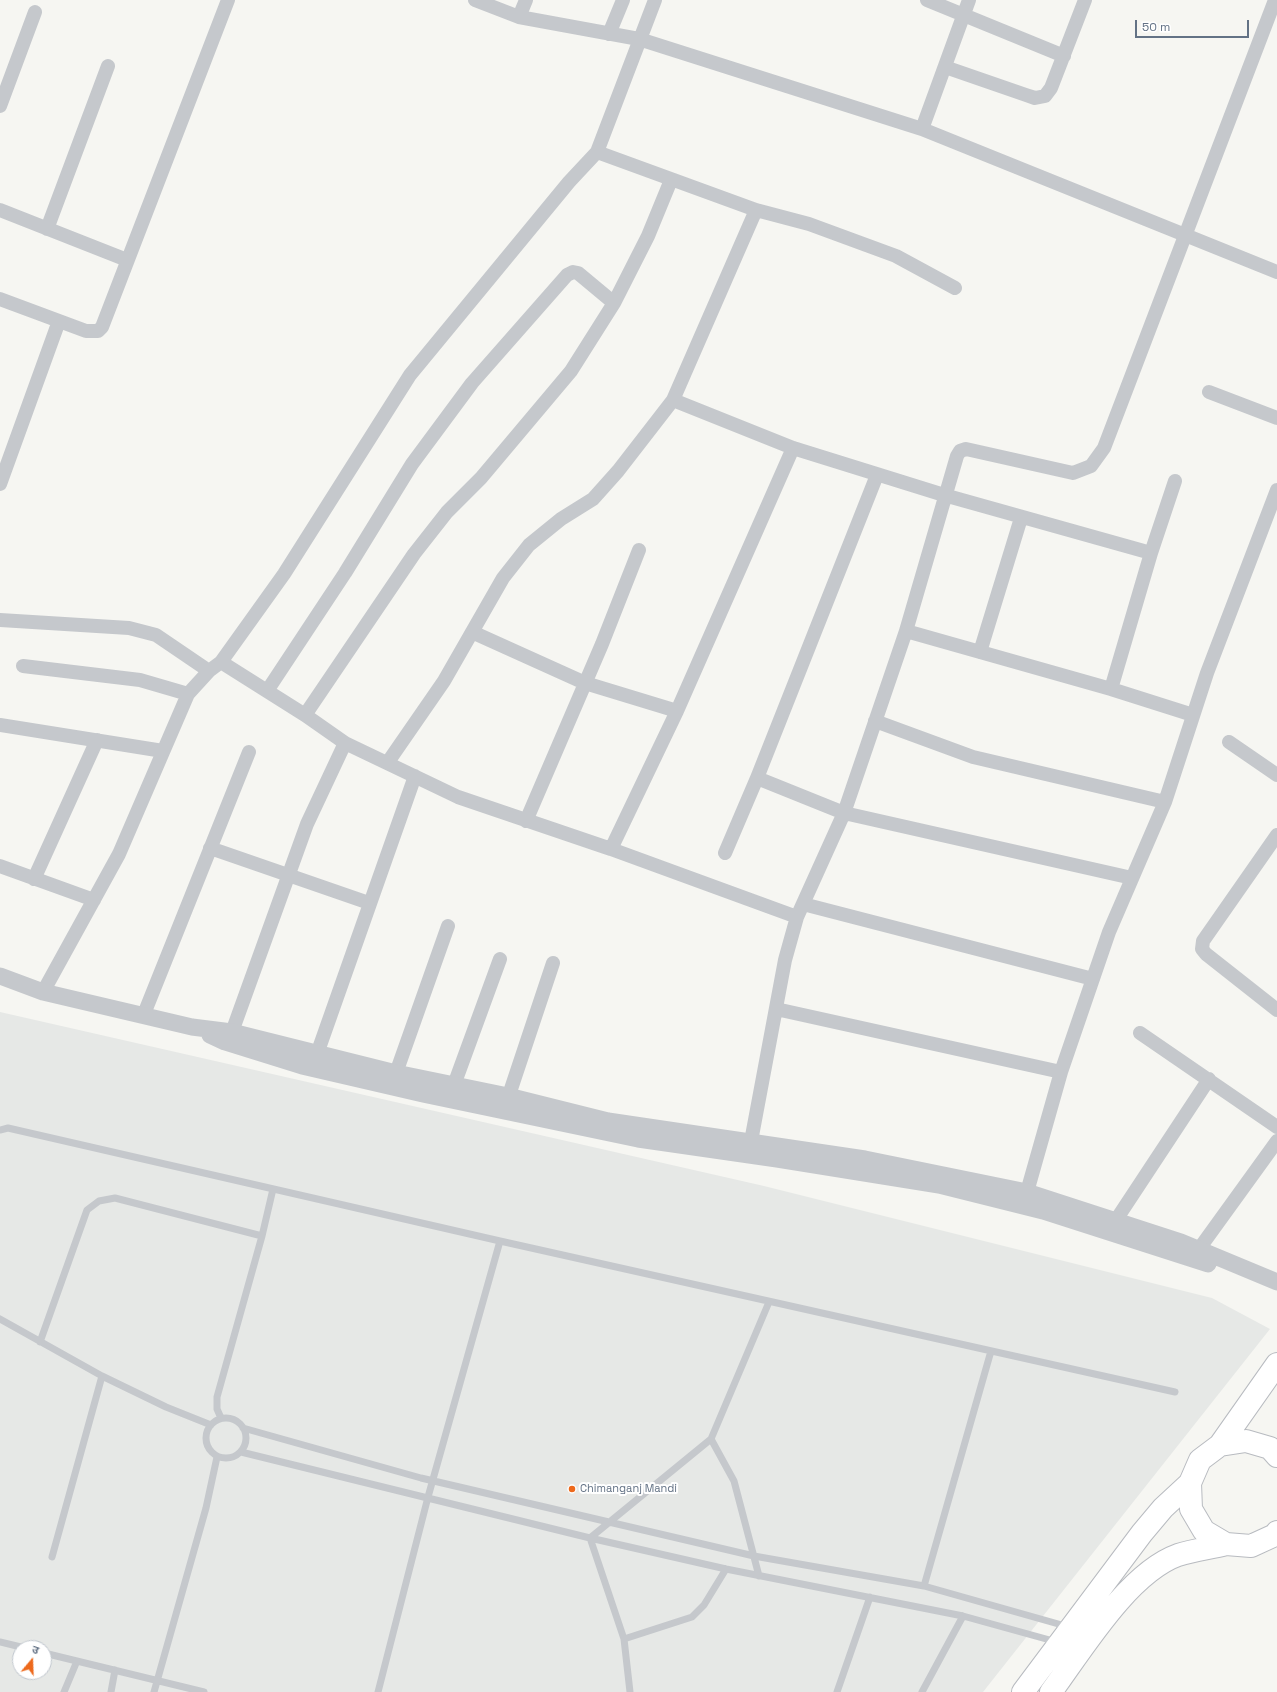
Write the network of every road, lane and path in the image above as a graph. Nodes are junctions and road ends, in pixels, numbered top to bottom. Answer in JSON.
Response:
{"nodes":[{"id":1,"x":228,"y":0,"type":"edge"},
{"id":2,"x":474,"y":0,"type":"edge"},
{"id":3,"x":526,"y":0,"type":"edge"},
{"id":4,"x":623,"y":0,"type":"edge"},
{"id":5,"x":655,"y":0,"type":"edge"},
{"id":6,"x":927,"y":0,"type":"edge"},
{"id":7,"x":969,"y":0,"type":"edge"},
{"id":8,"x":1085,"y":0,"type":"edge"},
{"id":9,"x":1275,"y":3,"type":"edge"},
{"id":10,"x":35,"y":12,"type":"dead end"},
{"id":11,"x":964,"y":14,"type":"junction"},
{"id":12,"x":519,"y":17,"type":"junction"},
{"id":13,"x":609,"y":34,"type":"junction"},
{"id":14,"x":639,"y":39,"type":"junction"},
{"id":15,"x":1064,"y":56,"type":"junction"},
{"id":16,"x":108,"y":66,"type":"dead end"},
{"id":17,"x":945,"y":67,"type":"junction"},
{"id":18,"x":0,"y":106,"type":"edge"},
{"id":19,"x":922,"y":129,"type":"junction"},
{"id":20,"x":597,"y":152,"type":"junction"},
{"id":21,"x":671,"y":180,"type":"junction"},
{"id":22,"x":0,"y":210,"type":"edge"},
{"id":23,"x":756,"y":210,"type":"junction"},
{"id":24,"x":47,"y":229,"type":"junction"},
{"id":25,"x":1184,"y":235,"type":"junction"},
{"id":26,"x":127,"y":260,"type":"junction"},
{"id":27,"x":1277,"y":272,"type":"edge"},
{"id":28,"x":955,"y":288,"type":"dead end"},
{"id":29,"x":0,"y":299,"type":"edge"},
{"id":30,"x":614,"y":303,"type":"junction"},
{"id":31,"x":59,"y":321,"type":"junction"},
{"id":32,"x":1209,"y":392,"type":"dead end"},
{"id":33,"x":673,"y":400,"type":"junction"},
{"id":34,"x":1277,"y":418,"type":"edge"},
{"id":35,"x":793,"y":448,"type":"junction"},
{"id":36,"x":877,"y":475,"type":"junction"},
{"id":37,"x":1175,"y":481,"type":"dead end"},
{"id":38,"x":0,"y":484,"type":"edge"},
{"id":39,"x":1277,"y":490,"type":"edge"},
{"id":40,"x":944,"y":495,"type":"junction"},
{"id":41,"x":1021,"y":518,"type":"junction"},
{"id":42,"x":639,"y":550,"type":"dead end"},
{"id":43,"x":1151,"y":553,"type":"junction"},
{"id":44,"x":0,"y":620,"type":"edge"},
{"id":45,"x":906,"y":631,"type":"junction"},
{"id":46,"x":472,"y":632,"type":"junction"},
{"id":47,"x":980,"y":652,"type":"junction"},
{"id":48,"x":221,"y":662,"type":"junction"},
{"id":49,"x":24,"y":666,"type":"dead end"},
{"id":50,"x":210,"y":671,"type":"junction"},
{"id":51,"x":585,"y":683,"type":"junction"},
{"id":52,"x":1111,"y":689,"type":"junction"},
{"id":53,"x":267,"y":691,"type":"junction"},
{"id":54,"x":188,"y":694,"type":"junction"},
{"id":55,"x":677,"y":711,"type":"junction"},
{"id":56,"x":305,"y":715,"type":"junction"},
{"id":57,"x":1193,"y":715,"type":"junction"},
{"id":58,"x":875,"y":721,"type":"junction"},
{"id":59,"x":0,"y":725,"type":"edge"},
{"id":60,"x":97,"y":740,"type":"junction"},
{"id":61,"x":1229,"y":742,"type":"dead end"},
{"id":62,"x":346,"y":743,"type":"junction"},
{"id":63,"x":163,"y":751,"type":"junction"},
{"id":64,"x":249,"y":752,"type":"dead end"},
{"id":65,"x":388,"y":762,"type":"junction"},
{"id":66,"x":1277,"y":775,"type":"edge"},
{"id":67,"x":415,"y":776,"type":"junction"},
{"id":68,"x":757,"y":778,"type":"junction"},
{"id":69,"x":1165,"y":802,"type":"junction"},
{"id":70,"x":844,"y":813,"type":"junction"},
{"id":71,"x":526,"y":821,"type":"junction"},
{"id":72,"x":1277,"y":835,"type":"edge"},
{"id":73,"x":210,"y":848,"type":"junction"},
{"id":74,"x":611,"y":849,"type":"junction"},
{"id":75,"x":725,"y":853,"type":"dead end"},
{"id":76,"x":0,"y":866,"type":"edge"},
{"id":77,"x":289,"y":875,"type":"junction"},
{"id":78,"x":1132,"y":878,"type":"junction"},
{"id":79,"x":34,"y":879,"type":"junction"},
{"id":80,"x":94,"y":900,"type":"junction"},
{"id":81,"x":369,"y":903,"type":"junction"},
{"id":82,"x":803,"y":904,"type":"junction"},
{"id":83,"x":797,"y":917,"type":"junction"},
{"id":84,"x":448,"y":926,"type":"dead end"},
{"id":85,"x":500,"y":959,"type":"dead end"},
{"id":86,"x":552,"y":962,"type":"dead end"},
{"id":87,"x":0,"y":976,"type":"edge"},
{"id":88,"x":1093,"y":979,"type":"junction"},
{"id":89,"x":44,"y":992,"type":"junction"},
{"id":90,"x":1275,"y":1003,"type":"edge"},
{"id":91,"x":776,"y":1010,"type":"junction"},
{"id":92,"x":144,"y":1014,"type":"junction"},
{"id":93,"x":192,"y":1027,"type":"junction"},
{"id":94,"x":232,"y":1032,"type":"junction"},
{"id":95,"x":1140,"y":1033,"type":"dead end"},
{"id":96,"x":317,"y":1054,"type":"junction"},
{"id":97,"x":1061,"y":1072,"type":"junction"},
{"id":98,"x":396,"y":1073,"type":"junction"},
{"id":99,"x":1209,"y":1079,"type":"junction"},
{"id":100,"x":454,"y":1085,"type":"junction"},
{"id":101,"x":506,"y":1104,"type":"junction"},
{"id":102,"x":1277,"y":1127,"type":"edge"},
{"id":103,"x":0,"y":1130,"type":"edge"},
{"id":104,"x":1277,"y":1141,"type":"edge"},
{"id":105,"x":750,"y":1148,"type":"junction"},
{"id":106,"x":273,"y":1190,"type":"junction"},
{"id":107,"x":1027,"y":1192,"type":"junction"},
{"id":108,"x":1116,"y":1220,"type":"junction"},
{"id":109,"x":262,"y":1236,"type":"junction"},
{"id":110,"x":500,"y":1241,"type":"junction"},
{"id":111,"x":1199,"y":1249,"type":"junction"},
{"id":112,"x":1275,"y":1286,"type":"edge"},
{"id":113,"x":769,"y":1302,"type":"junction"},
{"id":114,"x":0,"y":1319,"type":"edge"},
{"id":115,"x":40,"y":1342,"type":"junction"},
{"id":116,"x":992,"y":1351,"type":"junction"},
{"id":117,"x":1277,"y":1364,"type":"edge"},
{"id":118,"x":102,"y":1376,"type":"junction"},
{"id":119,"x":1175,"y":1392,"type":"dead end"},
{"id":120,"x":222,"y":1418,"type":"junction"},
{"id":121,"x":211,"y":1424,"type":"junction"},
{"id":122,"x":243,"y":1428,"type":"junction"},
{"id":123,"x":711,"y":1439,"type":"junction"},
{"id":124,"x":1220,"y":1445,"type":"junction"},
{"id":125,"x":241,"y":1452,"type":"junction"},
{"id":126,"x":1277,"y":1456,"type":"edge"},
{"id":127,"x":217,"y":1457,"type":"junction"},
{"id":128,"x":433,"y":1481,"type":"junction"},
{"id":129,"x":1190,"y":1483,"type":"junction"},
{"id":130,"x":428,"y":1498,"type":"junction"},
{"id":131,"x":610,"y":1522,"type":"junction"},
{"id":132,"x":1277,"y":1532,"type":"edge"},
{"id":133,"x":590,"y":1538,"type":"junction"},
{"id":134,"x":1226,"y":1544,"type":"junction"},
{"id":135,"x":1251,"y":1546,"type":"junction"},
{"id":136,"x":1277,"y":1547,"type":"edge"},
{"id":137,"x":754,"y":1556,"type":"junction"},
{"id":138,"x":52,"y":1557,"type":"dead end"},
{"id":139,"x":726,"y":1569,"type":"junction"},
{"id":140,"x":759,"y":1576,"type":"junction"},
{"id":141,"x":924,"y":1586,"type":"junction"},
{"id":142,"x":870,"y":1597,"type":"junction"},
{"id":143,"x":963,"y":1616,"type":"junction"},
{"id":144,"x":624,"y":1639,"type":"junction"},
{"id":145,"x":1075,"y":1640,"type":"junction"},
{"id":146,"x":0,"y":1642,"type":"edge"},
{"id":147,"x":12,"y":1645,"type":"edge"},
{"id":148,"x":52,"y":1655,"type":"edge"},
{"id":149,"x":77,"y":1661,"type":"junction"},
{"id":150,"x":115,"y":1670,"type":"junction"},
{"id":151,"x":156,"y":1680,"type":"junction"},
{"id":152,"x":64,"y":1692,"type":"edge"},
{"id":153,"x":111,"y":1692,"type":"edge"},
{"id":154,"x":154,"y":1692,"type":"edge"},
{"id":155,"x":204,"y":1692,"type":"edge"},
{"id":156,"x":378,"y":1692,"type":"edge"},
{"id":157,"x":630,"y":1692,"type":"edge"},
{"id":158,"x":837,"y":1692,"type":"edge"},
{"id":159,"x":922,"y":1692,"type":"edge"},
{"id":160,"x":1023,"y":1692,"type":"edge"},
{"id":161,"x":1051,"y":1692,"type":"edge"}],
"edges":[{"from":1,"to":26,"type":"street"},
{"from":2,"to":12,"type":"street"},
{"from":3,"to":12,"type":"street"},
{"from":4,"to":13,"type":"street"},
{"from":5,"to":14,"type":"street"},
{"from":6,"to":11,"type":"street"},
{"from":7,"to":11,"type":"street"},
{"from":8,"to":15,"type":"street"},
{"from":9,"to":25,"type":"street"},
{"from":10,"to":18,"type":"street"},
{"from":11,"to":15,"type":"street"},
{"from":11,"to":17,"type":"street"},
{"from":12,"to":13,"type":"street"},
{"from":13,"to":14,"type":"street"},
{"from":14,"to":19,"type":"street"},
{"from":14,"to":20,"type":"street"},
{"from":15,"to":17,"type":"street"},
{"from":16,"to":24,"type":"street"},
{"from":17,"to":19,"type":"street"},
{"from":19,"to":25,"type":"street"},
{"from":20,"to":21,"type":"street"},
{"from":20,"to":48,"type":"street"},
{"from":21,"to":23,"type":"street"},
{"from":21,"to":30,"type":"street"},
{"from":22,"to":24,"type":"street"},
{"from":23,"to":28,"type":"street"},
{"from":23,"to":33,"type":"street"},
{"from":24,"to":26,"type":"street"},
{"from":25,"to":27,"type":"street"},
{"from":25,"to":40,"type":"street"},
{"from":26,"to":31,"type":"street"},
{"from":29,"to":31,"type":"street"},
{"from":30,"to":53,"type":"street"},
{"from":30,"to":56,"type":"street"},
{"from":31,"to":38,"type":"street"},
{"from":32,"to":34,"type":"street"},
{"from":33,"to":35,"type":"street"},
{"from":33,"to":46,"type":"street"},
{"from":35,"to":36,"type":"street"},
{"from":35,"to":55,"type":"street"},
{"from":36,"to":40,"type":"street"},
{"from":36,"to":68,"type":"street"},
{"from":37,"to":43,"type":"street"},
{"from":39,"to":57,"type":"street"},
{"from":40,"to":41,"type":"street"},
{"from":40,"to":45,"type":"street"},
{"from":41,"to":43,"type":"street"},
{"from":41,"to":47,"type":"street"},
{"from":42,"to":51,"type":"street"},
{"from":43,"to":52,"type":"street"},
{"from":44,"to":50,"type":"street"},
{"from":45,"to":47,"type":"street"},
{"from":45,"to":58,"type":"street"},
{"from":46,"to":51,"type":"street"},
{"from":46,"to":65,"type":"street"},
{"from":47,"to":52,"type":"street"},
{"from":48,"to":50,"type":"street"},
{"from":48,"to":53,"type":"street"},
{"from":49,"to":54,"type":"street"},
{"from":50,"to":54,"type":"street"},
{"from":51,"to":55,"type":"street"},
{"from":51,"to":71,"type":"street"},
{"from":52,"to":57,"type":"street"},
{"from":53,"to":56,"type":"street"},
{"from":54,"to":63,"type":"street"},
{"from":55,"to":74,"type":"street"},
{"from":56,"to":62,"type":"street"},
{"from":57,"to":69,"type":"street"},
{"from":58,"to":69,"type":"street"},
{"from":58,"to":70,"type":"street"},
{"from":59,"to":60,"type":"street"},
{"from":60,"to":63,"type":"street"},
{"from":60,"to":79,"type":"street"},
{"from":61,"to":66,"type":"street"},
{"from":62,"to":65,"type":"street"},
{"from":62,"to":77,"type":"street"},
{"from":63,"to":80,"type":"street"},
{"from":64,"to":73,"type":"street"},
{"from":65,"to":67,"type":"street"},
{"from":67,"to":71,"type":"street"},
{"from":67,"to":81,"type":"street"},
{"from":68,"to":70,"type":"street"},
{"from":68,"to":75,"type":"street"},
{"from":69,"to":78,"type":"street"},
{"from":70,"to":78,"type":"street"},
{"from":70,"to":82,"type":"street"},
{"from":71,"to":74,"type":"street"},
{"from":72,"to":90,"type":"street"},
{"from":73,"to":77,"type":"street"},
{"from":73,"to":92,"type":"street"},
{"from":74,"to":83,"type":"street"},
{"from":76,"to":79,"type":"street"},
{"from":77,"to":81,"type":"street"},
{"from":77,"to":94,"type":"street"},
{"from":78,"to":88,"type":"street"},
{"from":79,"to":80,"type":"street"},
{"from":80,"to":89,"type":"street"},
{"from":81,"to":96,"type":"street"},
{"from":82,"to":83,"type":"street"},
{"from":82,"to":88,"type":"street"},
{"from":83,"to":91,"type":"street"},
{"from":84,"to":98,"type":"street"},
{"from":85,"to":100,"type":"street"},
{"from":86,"to":101,"type":"street"},
{"from":87,"to":89,"type":"street"},
{"from":88,"to":97,"type":"street"},
{"from":89,"to":92,"type":"street"},
{"from":91,"to":97,"type":"street"},
{"from":91,"to":105,"type":"street"},
{"from":92,"to":93,"type":"street"},
{"from":93,"to":94,"type":"street"},
{"from":93,"to":101,"type":"street"},
{"from":94,"to":96,"type":"street"},
{"from":95,"to":99,"type":"street"},
{"from":96,"to":98,"type":"street"},
{"from":97,"to":107,"type":"street"},
{"from":98,"to":100,"type":"street"},
{"from":99,"to":102,"type":"street"},
{"from":99,"to":108,"type":"street"},
{"from":100,"to":101,"type":"street"},
{"from":101,"to":105,"type":"street"},
{"from":103,"to":106,"type":"lane"},
{"from":104,"to":111,"type":"street"},
{"from":105,"to":107,"type":"street"},
{"from":105,"to":112,"type":"street"},
{"from":106,"to":109,"type":"lane"},
{"from":106,"to":110,"type":"lane"},
{"from":107,"to":108,"type":"street"},
{"from":108,"to":111,"type":"street"},
{"from":109,"to":115,"type":"lane"},
{"from":109,"to":120,"type":"lane"},
{"from":110,"to":113,"type":"lane"},
{"from":110,"to":128,"type":"lane"},
{"from":111,"to":112,"type":"street"},
{"from":113,"to":116,"type":"lane"},
{"from":113,"to":123,"type":"lane"},
{"from":114,"to":115,"type":"lane"},
{"from":115,"to":118,"type":"lane"},
{"from":116,"to":119,"type":"lane"},
{"from":116,"to":141,"type":"lane"},
{"from":117,"to":124,"type":"main road"},
{"from":118,"to":121,"type":"lane"},
{"from":118,"to":138,"type":"lane"},
{"from":120,"to":121,"type":"lane"},
{"from":120,"to":122,"type":"lane"},
{"from":121,"to":127,"type":"lane"},
{"from":122,"to":125,"type":"lane"},
{"from":122,"to":128,"type":"lane"},
{"from":123,"to":131,"type":"lane"},
{"from":123,"to":137,"type":"lane"},
{"from":124,"to":126,"type":"main road"},
{"from":124,"to":129,"type":"main road"},
{"from":125,"to":127,"type":"lane"},
{"from":125,"to":130,"type":"lane"},
{"from":127,"to":151,"type":"lane"},
{"from":128,"to":130,"type":"lane"},
{"from":128,"to":131,"type":"lane"},
{"from":129,"to":134,"type":"main road"},
{"from":129,"to":145,"type":"main road"},
{"from":130,"to":133,"type":"lane"},
{"from":130,"to":156,"type":"lane"},
{"from":131,"to":133,"type":"lane"},
{"from":131,"to":137,"type":"lane"},
{"from":132,"to":135,"type":"main road"},
{"from":133,"to":139,"type":"lane"},
{"from":133,"to":144,"type":"lane"},
{"from":134,"to":135,"type":"main road"},
{"from":134,"to":145,"type":"main road"},
{"from":135,"to":136,"type":"main road"},
{"from":137,"to":140,"type":"lane"},
{"from":137,"to":141,"type":"lane"},
{"from":139,"to":140,"type":"lane"},
{"from":139,"to":144,"type":"lane"},
{"from":140,"to":142,"type":"lane"},
{"from":141,"to":145,"type":"lane"},
{"from":142,"to":143,"type":"lane"},
{"from":142,"to":158,"type":"lane"},
{"from":143,"to":145,"type":"lane"},
{"from":143,"to":159,"type":"lane"},
{"from":144,"to":157,"type":"lane"},
{"from":145,"to":160,"type":"main road"},
{"from":145,"to":161,"type":"main road"},
{"from":146,"to":147,"type":"lane"},
{"from":148,"to":149,"type":"lane"},
{"from":149,"to":150,"type":"lane"},
{"from":149,"to":152,"type":"lane"},
{"from":150,"to":151,"type":"lane"},
{"from":150,"to":153,"type":"lane"},
{"from":151,"to":154,"type":"lane"},
{"from":151,"to":155,"type":"lane"}]}
